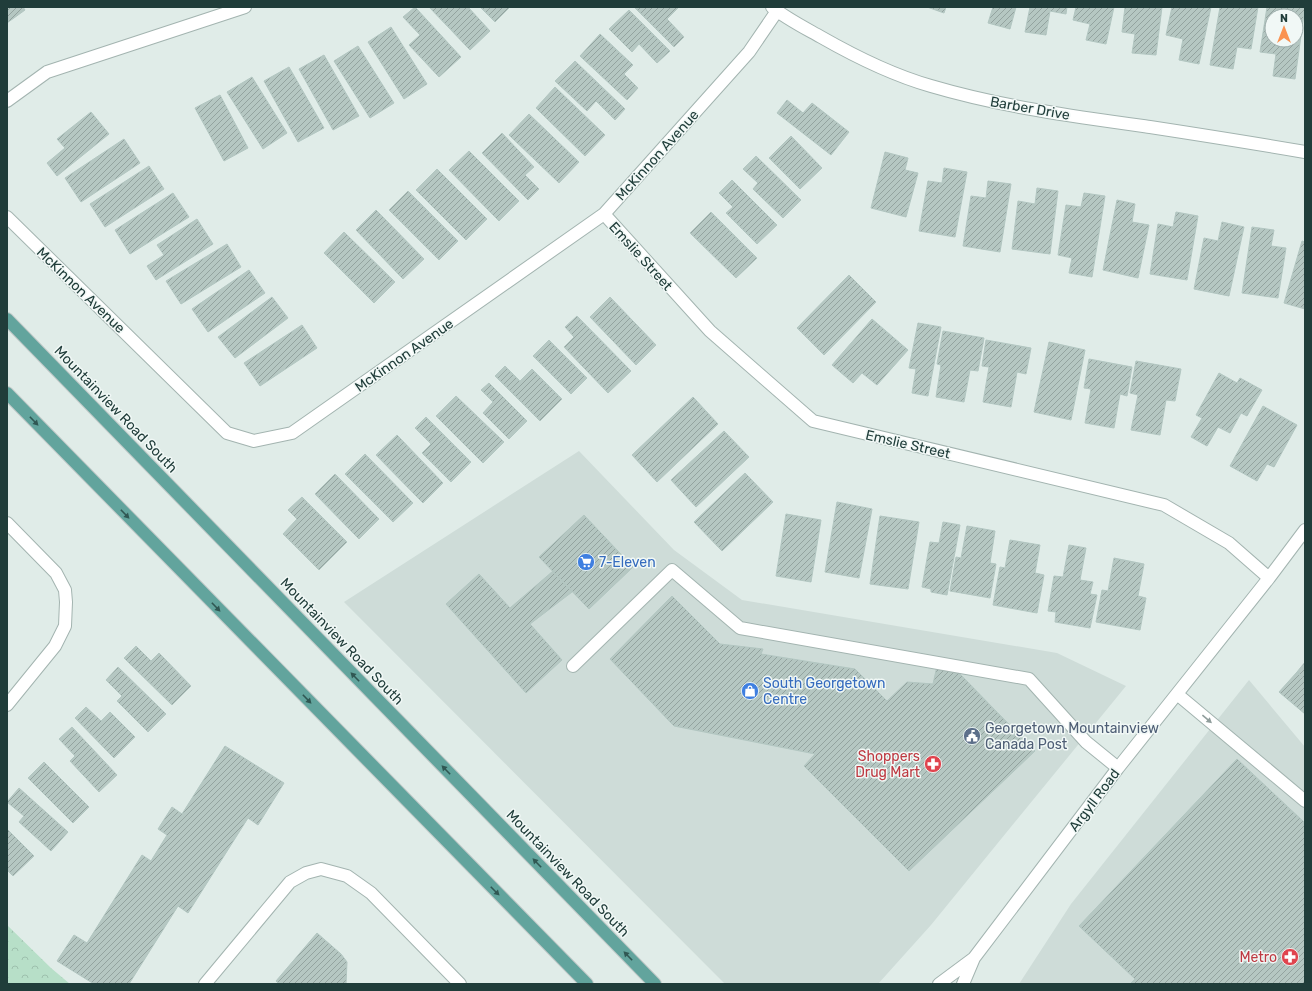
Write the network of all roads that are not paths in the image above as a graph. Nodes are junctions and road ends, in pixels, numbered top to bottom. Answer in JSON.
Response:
{"nodes":[{"id":1,"x":245,"y":7,"type":"edge"},
{"id":2,"x":775,"y":9,"type":"edge"},
{"id":3,"x":7,"y":101,"type":"edge"},
{"id":4,"x":1305,"y":152,"type":"edge"},
{"id":5,"x":604,"y":214,"type":"junction"},
{"id":6,"x":7,"y":217,"type":"edge"},
{"id":7,"x":7,"y":319,"type":"edge"},
{"id":8,"x":7,"y":393,"type":"edge"},
{"id":9,"x":7,"y":523,"type":"edge"},
{"id":10,"x":1305,"y":530,"type":"edge"},
{"id":11,"x":1270,"y":578,"type":"junction"},
{"id":12,"x":573,"y":666,"type":"dead end"},
{"id":13,"x":1177,"y":694,"type":"junction"},
{"id":14,"x":7,"y":706,"type":"edge"},
{"id":15,"x":1118,"y":768,"type":"junction"},
{"id":16,"x":1305,"y":801,"type":"edge"},
{"id":17,"x":974,"y":958,"type":"junction"},
{"id":18,"x":205,"y":984,"type":"edge"},
{"id":19,"x":460,"y":984,"type":"edge"},
{"id":20,"x":586,"y":984,"type":"edge"},
{"id":21,"x":655,"y":984,"type":"edge"},
{"id":22,"x":939,"y":984,"type":"edge"},
{"id":23,"x":963,"y":984,"type":"edge"}],
"edges":[{"from":1,"to":3,"type":"street"},
{"from":2,"to":4,"type":"street","name":"Barber Drive"},
{"from":2,"to":5,"type":"street","name":"McKinnon Avenue"},
{"from":5,"to":6,"type":"street","name":"McKinnon Avenue"},
{"from":5,"to":11,"type":"street","name":"Emslie Street"},
{"from":21,"to":7,"type":"main road","name":"Mountainview Road South","one_way":true},
{"from":8,"to":20,"type":"main road","one_way":true},
{"from":9,"to":14,"type":"street"},
{"from":10,"to":11,"type":"street","name":"Argyll Road"},
{"from":11,"to":13,"type":"street","name":"Argyll Road"},
{"from":12,"to":15,"type":"street"},
{"from":13,"to":15,"type":"street","name":"Argyll Road"},
{"from":13,"to":16,"type":"street","one_way":true},
{"from":15,"to":17,"type":"street","name":"Argyll Road"},
{"from":17,"to":22,"type":"street","name":"Argyll Road"},
{"from":17,"to":23,"type":"street","name":"Argyll Road"},
{"from":18,"to":19,"type":"street"}]}
